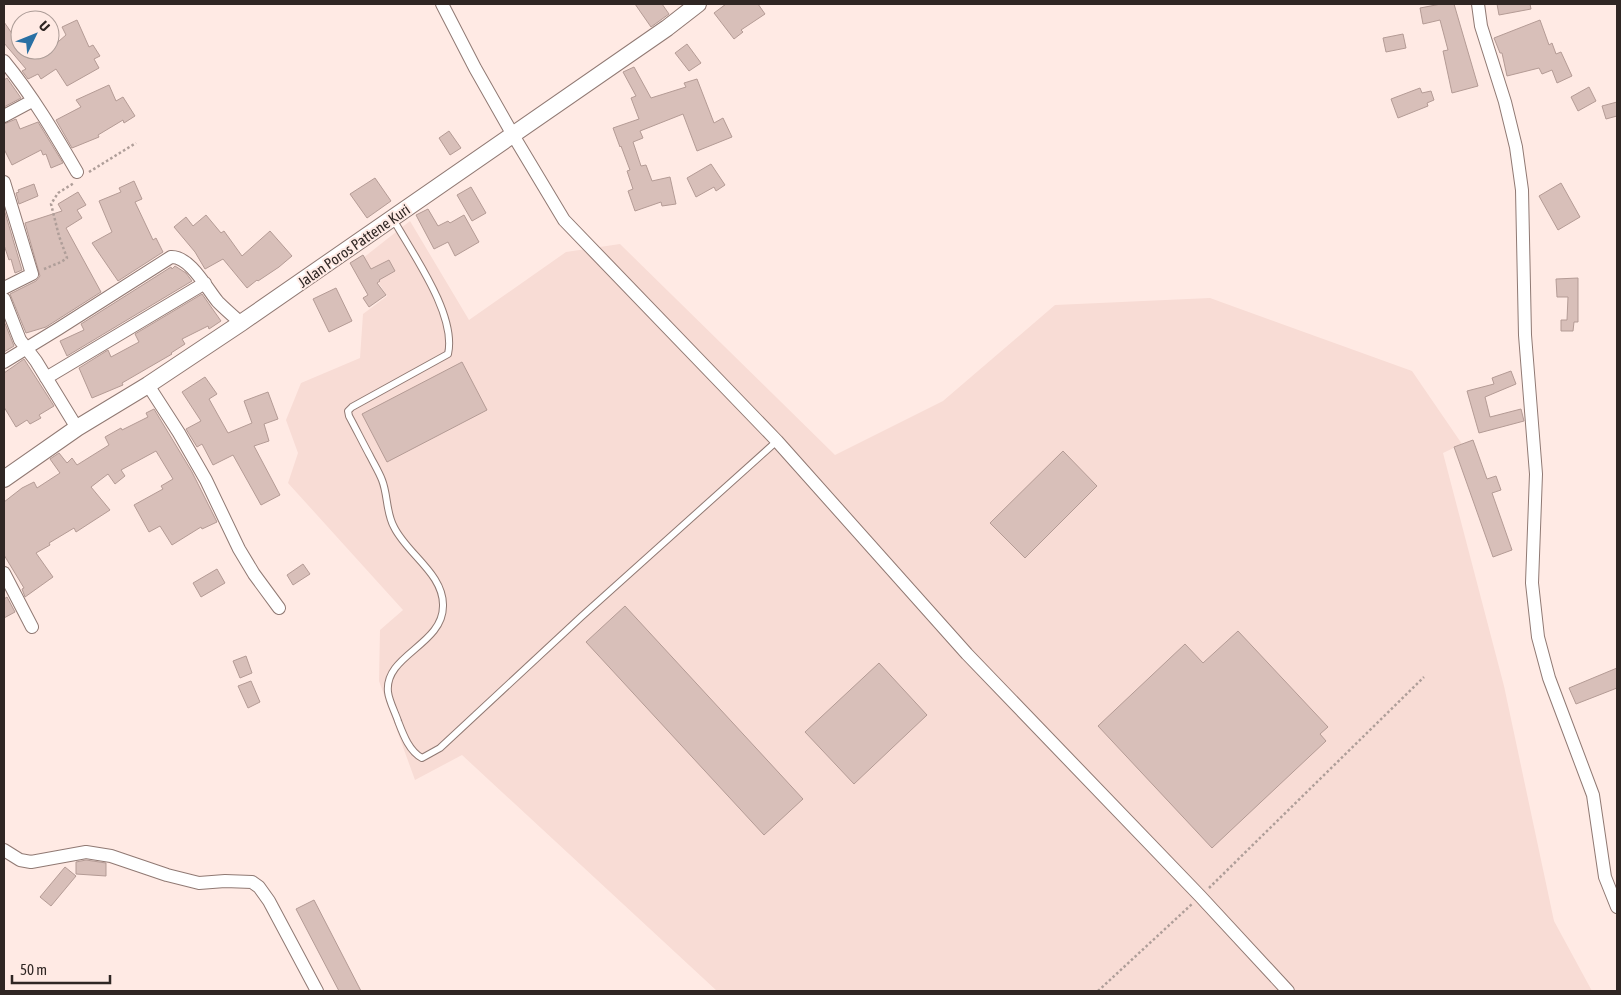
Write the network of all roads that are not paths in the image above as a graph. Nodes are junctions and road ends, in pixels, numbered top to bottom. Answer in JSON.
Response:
{"nodes":[{"id":1,"x":442,"y":4,"type":"edge"},
{"id":2,"x":698,"y":4,"type":"edge"},
{"id":3,"x":1478,"y":4,"type":"edge"},
{"id":4,"x":4,"y":61,"type":"edge"},
{"id":5,"x":32,"y":101,"type":"junction"},
{"id":6,"x":4,"y":116,"type":"edge"},
{"id":7,"x":513,"y":135,"type":"junction"},
{"id":8,"x":80,"y":176,"type":"road end"},
{"id":9,"x":4,"y":182,"type":"edge"},
{"id":10,"x":393,"y":219,"type":"junction"},
{"id":11,"x":205,"y":283,"type":"junction"},
{"id":12,"x":4,"y":288,"type":"edge"},
{"id":13,"x":4,"y":300,"type":"edge"},
{"id":14,"x":241,"y":323,"type":"junction"},
{"id":15,"x":28,"y":349,"type":"junction"},
{"id":16,"x":4,"y":362,"type":"edge"},
{"id":17,"x":46,"y":378,"type":"junction"},
{"id":18,"x":148,"y":385,"type":"junction"},
{"id":19,"x":77,"y":428,"type":"junction"},
{"id":20,"x":777,"y":440,"type":"junction"},
{"id":21,"x":4,"y":479,"type":"edge"},
{"id":22,"x":4,"y":573,"type":"edge"},
{"id":23,"x":278,"y":608,"type":"dead end"},
{"id":24,"x":32,"y":627,"type":"dead end"},
{"id":25,"x":4,"y":850,"type":"edge"},
{"id":26,"x":1617,"y":907,"type":"edge"},
{"id":27,"x":317,"y":991,"type":"edge"},
{"id":28,"x":1288,"y":991,"type":"edge"}],
"edges":[{"from":1,"to":7,"type":"street"},
{"from":2,"to":7,"type":"street","name":"Jalan Poros Pattene Kuri"},
{"from":3,"to":26,"type":"street"},
{"from":4,"to":5,"type":"street"},
{"from":5,"to":6,"type":"street"},
{"from":5,"to":8,"type":"street"},
{"from":7,"to":10,"type":"street","name":"Jalan Poros Pattene Kuri"},
{"from":7,"to":20,"type":"street"},
{"from":9,"to":12,"type":"street"},
{"from":10,"to":14,"type":"street","name":"Jalan Poros Pattene Kuri"},
{"from":10,"to":20,"type":"lane"},
{"from":11,"to":14,"type":"street"},
{"from":11,"to":15,"type":"street"},
{"from":11,"to":17,"type":"street"},
{"from":13,"to":15,"type":"street"},
{"from":14,"to":18,"type":"street","name":"Jalan Poros Pattene Kuri"},
{"from":15,"to":16,"type":"street"},
{"from":15,"to":17,"type":"street"},
{"from":17,"to":19,"type":"street"},
{"from":18,"to":19,"type":"street","name":"Jalan Poros Pattene Kuri"},
{"from":18,"to":23,"type":"street"},
{"from":19,"to":21,"type":"street","name":"Jalan Poros Pattene Kuri"},
{"from":20,"to":28,"type":"street"},
{"from":22,"to":24,"type":"street"},
{"from":25,"to":27,"type":"street"}]}
